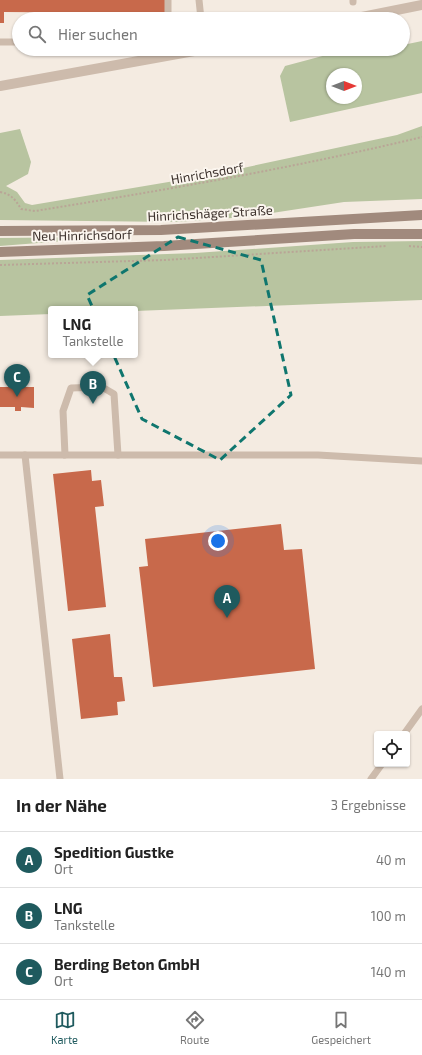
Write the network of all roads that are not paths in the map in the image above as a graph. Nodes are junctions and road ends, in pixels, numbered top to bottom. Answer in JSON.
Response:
{"nodes":[{"id":1,"x":168,"y":0,"type":"edge"},
{"id":2,"x":199,"y":0,"type":"edge"},
{"id":3,"x":405,"y":4,"type":"edge"},
{"id":4,"x":422,"y":5,"type":"edge"},
{"id":5,"x":167,"y":12,"type":"edge"},
{"id":6,"x":201,"y":12,"type":"edge"},
{"id":7,"x":377,"y":12,"type":"edge"},
{"id":8,"x":0,"y":42,"type":"edge"},
{"id":9,"x":12,"y":42,"type":"edge"},
{"id":10,"x":166,"y":56,"type":"edge"},
{"id":11,"x":0,"y":86,"type":"edge"},
{"id":12,"x":422,"y":215,"type":"edge"},
{"id":13,"x":0,"y":231,"type":"edge"},
{"id":14,"x":422,"y":234,"type":"edge"},
{"id":15,"x":0,"y":252,"type":"edge"},
{"id":16,"x":0,"y":455,"type":"edge"},
{"id":17,"x":24,"y":455,"type":"junction"},
{"id":18,"x":65,"y":455,"type":"junction"},
{"id":19,"x":118,"y":455,"type":"junction"},
{"id":20,"x":422,"y":461,"type":"edge"},
{"id":21,"x":422,"y":709,"type":"edge"},
{"id":22,"x":406,"y":731,"type":"edge"},
{"id":23,"x":380,"y":767,"type":"edge"},
{"id":24,"x":60,"y":779,"type":"edge"},
{"id":25,"x":371,"y":779,"type":"edge"}],
"edges":[{"from":1,"to":5,"type":"lane"},
{"from":2,"to":6,"type":"lane"},
{"from":3,"to":4,"type":"street"},
{"from":3,"to":7,"type":"street"},
{"from":8,"to":9,"type":"lane"},
{"from":10,"to":11,"type":"street"},
{"from":12,"to":13,"type":"main road","name":"Hinrichshäger Straße"},
{"from":14,"to":15,"type":"main road","name":"Neu Hinrichsdorf"},
{"from":16,"to":17,"type":"lane"},
{"from":17,"to":18,"type":"lane"},
{"from":17,"to":24,"type":"lane"},
{"from":18,"to":19,"type":"lane"},
{"from":18,"to":19,"type":"lane"},
{"from":19,"to":20,"type":"lane"},
{"from":21,"to":22,"type":"lane"},
{"from":23,"to":25,"type":"lane"}]}
